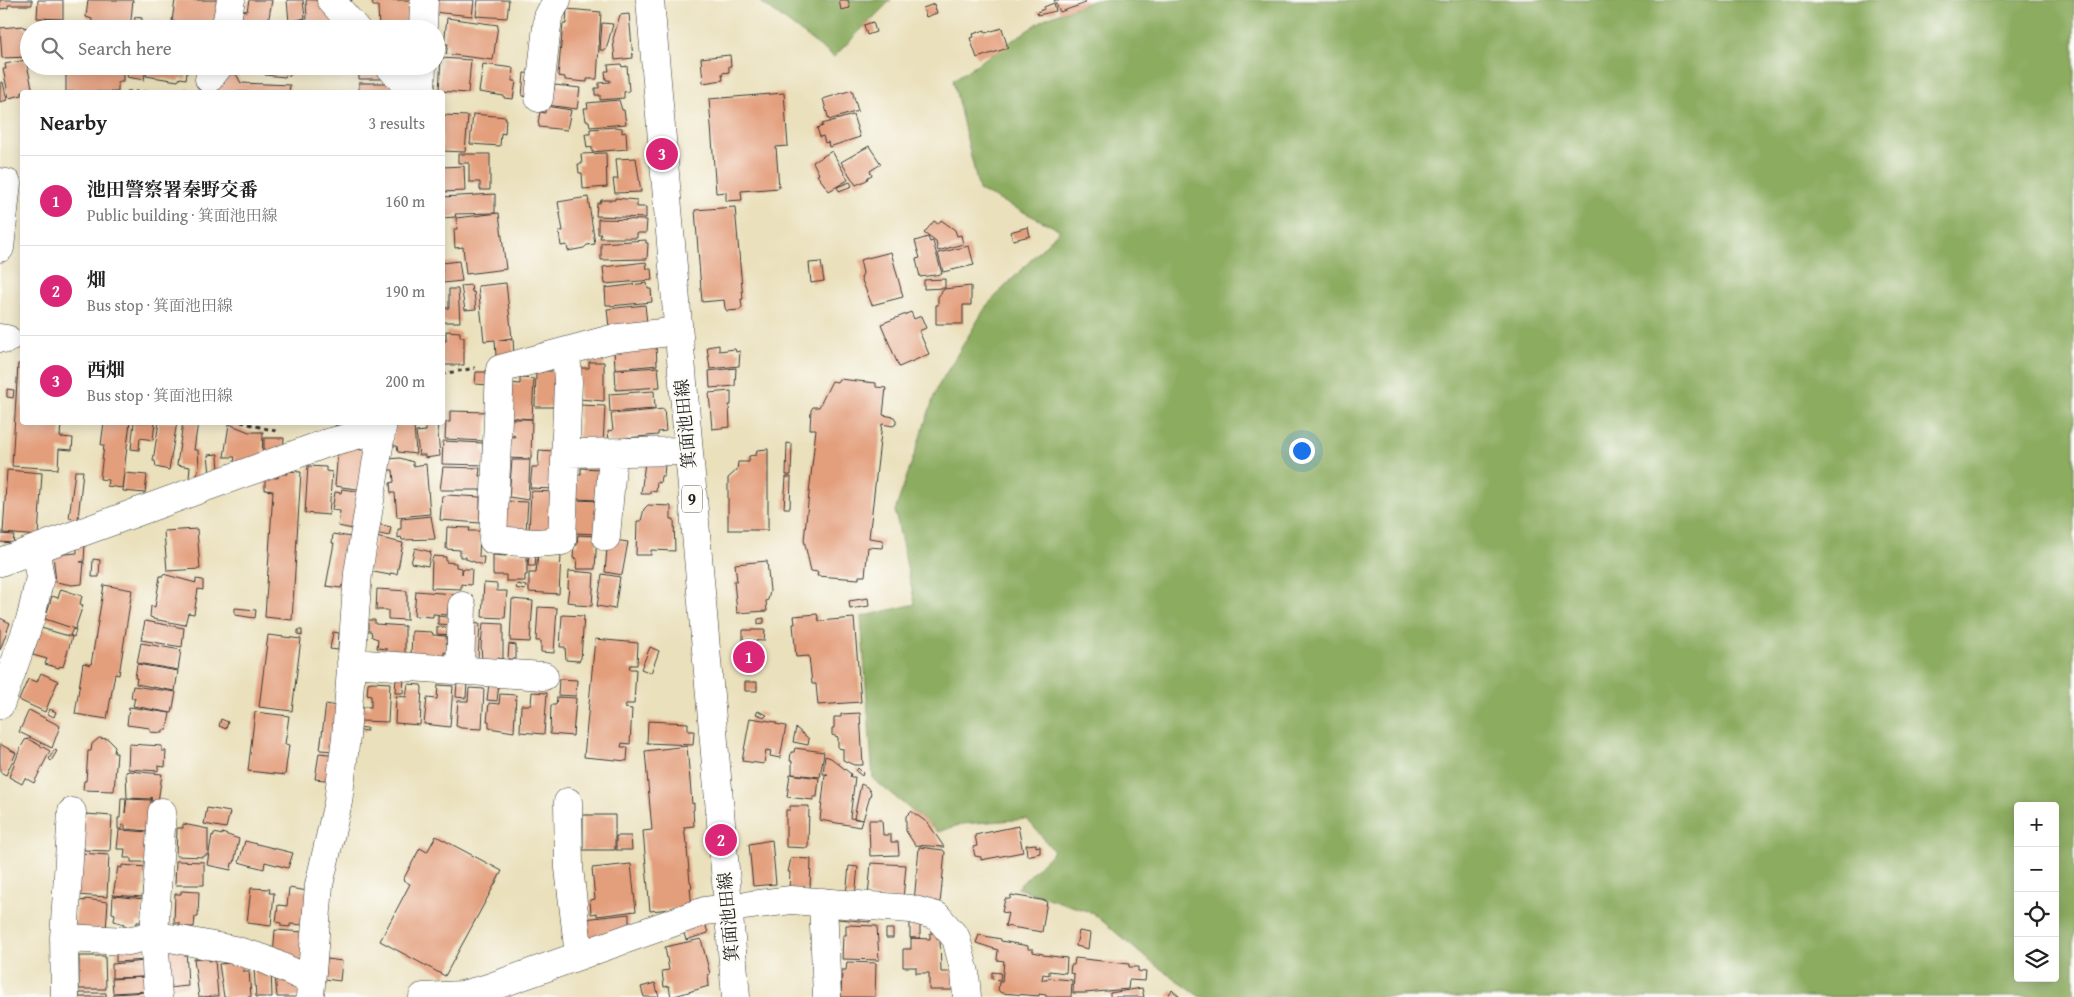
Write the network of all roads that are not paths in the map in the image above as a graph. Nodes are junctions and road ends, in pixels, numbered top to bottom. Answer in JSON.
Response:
{"nodes":[{"id":1,"x":231,"y":0,"type":"edge"},
{"id":2,"x":331,"y":0,"type":"edge"},
{"id":3,"x":424,"y":0,"type":"edge"},
{"id":4,"x":557,"y":0,"type":"edge"},
{"id":5,"x":650,"y":0,"type":"edge"},
{"id":6,"x":227,"y":20,"type":"edge"},
{"id":7,"x":348,"y":20,"type":"edge"},
{"id":8,"x":423,"y":20,"type":"edge"},
{"id":9,"x":397,"y":75,"type":"edge"},
{"id":10,"x":422,"y":75,"type":"edge"},
{"id":11,"x":410,"y":90,"type":"edge"},
{"id":12,"x":421,"y":90,"type":"edge"},
{"id":13,"x":539,"y":98,"type":"dead end"},
{"id":14,"x":0,"y":182,"type":"edge"},
{"id":15,"x":0,"y":248,"type":"edge"},
{"id":16,"x":678,"y":331,"type":"junction"},
{"id":17,"x":566,"y":352,"type":"junction"},
{"id":18,"x":382,"y":426,"type":"edge"},
{"id":19,"x":688,"y":450,"type":"junction"},
{"id":20,"x":567,"y":454,"type":"junction"},
{"id":21,"x":613,"y":454,"type":"junction"},
{"id":22,"x":606,"y":537,"type":"dead end"},
{"id":23,"x":35,"y":549,"type":"junction"},
{"id":24,"x":0,"y":562,"type":"edge"},
{"id":25,"x":462,"y":606,"type":"dead end"},
{"id":26,"x":351,"y":663,"type":"junction"},
{"id":27,"x":460,"y":670,"type":"junction"},
{"id":28,"x":544,"y":676,"type":"dead end"},
{"id":29,"x":0,"y":705,"type":"edge"},
{"id":30,"x":568,"y":802,"type":"dead end"},
{"id":31,"x":72,"y":812,"type":"dead end"},
{"id":32,"x":162,"y":812,"type":"dead end"},
{"id":33,"x":822,"y":902,"type":"junction"},
{"id":34,"x":727,"y":907,"type":"junction"},
{"id":35,"x":154,"y":935,"type":"junction"},
{"id":36,"x":64,"y":938,"type":"junction"},
{"id":37,"x":579,"y":956,"type":"junction"},
{"id":38,"x":310,"y":989,"type":"edge"},
{"id":39,"x":65,"y":997,"type":"edge"},
{"id":40,"x":158,"y":997,"type":"edge"},
{"id":41,"x":432,"y":997,"type":"edge"},
{"id":42,"x":736,"y":997,"type":"edge"},
{"id":43,"x":827,"y":997,"type":"edge"},
{"id":44,"x":966,"y":997,"type":"edge"}],
"edges":[{"from":1,"to":6,"type":"street"},
{"from":2,"to":7,"type":"street"},
{"from":3,"to":8,"type":"street"},
{"from":4,"to":13,"type":"street"},
{"from":5,"to":16,"type":"street","name":"箕面池田線","number":"9"},
{"from":9,"to":11,"type":"street"},
{"from":10,"to":12,"type":"street"},
{"from":14,"to":15,"type":"street"},
{"from":16,"to":17,"type":"street"},
{"from":16,"to":19,"type":"street","name":"箕面池田線","number":"9"},
{"from":17,"to":20,"type":"street"},
{"from":17,"to":20,"type":"street"},
{"from":18,"to":23,"type":"street"},
{"from":18,"to":26,"type":"street"},
{"from":19,"to":21,"type":"street"},
{"from":19,"to":34,"type":"street","name":"箕面池田線","number":"9"},
{"from":20,"to":21,"type":"street"},
{"from":21,"to":22,"type":"street"},
{"from":23,"to":24,"type":"street"},
{"from":23,"to":29,"type":"street"},
{"from":25,"to":27,"type":"street"},
{"from":26,"to":27,"type":"street"},
{"from":26,"to":38,"type":"street"},
{"from":27,"to":28,"type":"street"},
{"from":30,"to":37,"type":"street"},
{"from":31,"to":36,"type":"street"},
{"from":32,"to":35,"type":"street"},
{"from":33,"to":34,"type":"street"},
{"from":33,"to":43,"type":"street"},
{"from":33,"to":44,"type":"street"},
{"from":34,"to":37,"type":"street"},
{"from":34,"to":42,"type":"street","name":"箕面池田線","number":"9"},
{"from":35,"to":36,"type":"street"},
{"from":35,"to":38,"type":"street"},
{"from":35,"to":40,"type":"street"},
{"from":36,"to":39,"type":"street"},
{"from":37,"to":41,"type":"street"}]}
